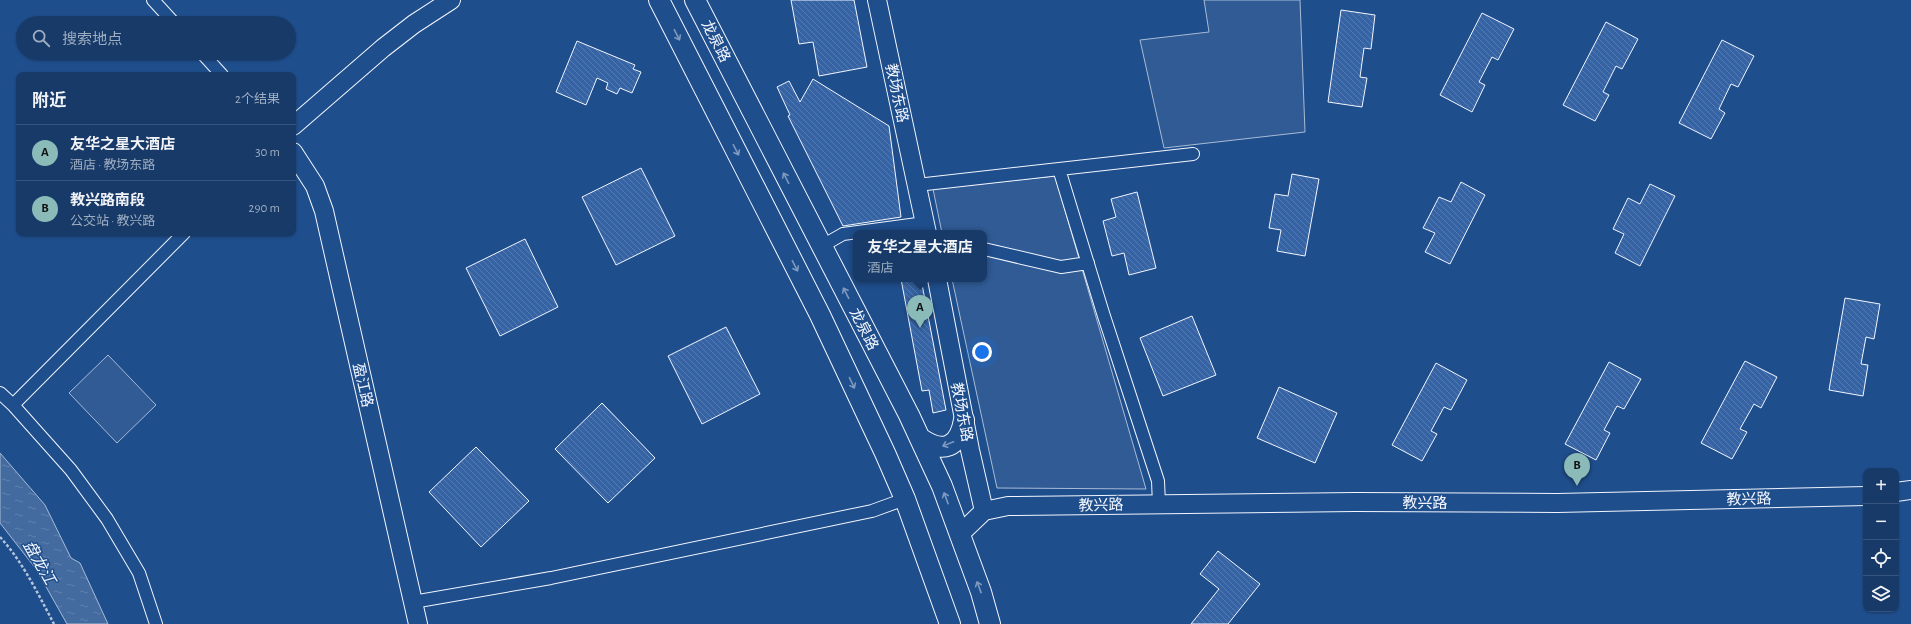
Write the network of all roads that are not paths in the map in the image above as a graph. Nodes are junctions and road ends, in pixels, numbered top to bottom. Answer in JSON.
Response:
{"nodes":[{"id":1,"x":153,"y":0,"type":"edge"},
{"id":2,"x":451,"y":0,"type":"edge"},
{"id":3,"x":659,"y":0,"type":"edge"},
{"id":4,"x":695,"y":0,"type":"edge"},
{"id":5,"x":877,"y":0,"type":"edge"},
{"id":6,"x":168,"y":16,"type":"edge"},
{"id":7,"x":208,"y":60,"type":"edge"},
{"id":8,"x":219,"y":72,"type":"edge"},
{"id":9,"x":296,"y":123,"type":"edge"},
{"id":10,"x":1193,"y":154,"type":"dead end"},
{"id":11,"x":296,"y":157,"type":"edge"},
{"id":12,"x":1059,"y":169,"type":"junction"},
{"id":13,"x":917,"y":185,"type":"junction"},
{"id":14,"x":926,"y":228,"type":"edge"},
{"id":15,"x":898,"y":230,"type":"edge"},
{"id":16,"x":853,"y":233,"type":"edge"},
{"id":17,"x":181,"y":236,"type":"edge"},
{"id":18,"x":822,"y":246,"type":"junction"},
{"id":19,"x":987,"y":251,"type":"edge"},
{"id":20,"x":1088,"y":263,"type":"junction"},
{"id":21,"x":937,"y":282,"type":"edge"},
{"id":22,"x":0,"y":393,"type":"edge"},
{"id":23,"x":13,"y":404,"type":"junction"},
{"id":24,"x":964,"y":420,"type":"junction"},
{"id":25,"x":920,"y":438,"type":"junction"},
{"id":26,"x":1911,"y":490,"type":"edge"},
{"id":27,"x":1899,"y":492,"type":"edge"},
{"id":28,"x":1863,"y":496,"type":"edge"},
{"id":29,"x":905,"y":499,"type":"junction"},
{"id":30,"x":1159,"y":504,"type":"junction"},
{"id":31,"x":984,"y":511,"type":"junction"},
{"id":32,"x":960,"y":534,"type":"junction"},
{"id":33,"x":413,"y":602,"type":"junction"},
{"id":34,"x":156,"y":624,"type":"edge"},
{"id":35,"x":418,"y":624,"type":"edge"},
{"id":36,"x":950,"y":624,"type":"edge"},
{"id":37,"x":990,"y":624,"type":"edge"}],
"edges":[{"from":1,"to":6,"type":"street"},
{"from":2,"to":9,"type":"street"},
{"from":3,"to":29,"type":"main road","one_way":true},
{"from":18,"to":4,"type":"main road","name":"龙泉路","one_way":true},
{"from":5,"to":13,"type":"street","name":"教场东路"},
{"from":7,"to":8,"type":"street"},
{"from":10,"to":12,"type":"street"},
{"from":11,"to":33,"type":"street","name":"盈江路"},
{"from":12,"to":13,"type":"street"},
{"from":12,"to":20,"type":"street"},
{"from":13,"to":14,"type":"street","name":"教场东路"},
{"from":14,"to":15,"type":"street"},
{"from":16,"to":18,"type":"street"},
{"from":17,"to":23,"type":"street"},
{"from":25,"to":18,"type":"main road","name":"龙泉路","one_way":true},
{"from":19,"to":20,"type":"street"},
{"from":20,"to":30,"type":"street"},
{"from":21,"to":24,"type":"street","name":"教场东路"},
{"from":22,"to":23,"type":"street"},
{"from":23,"to":34,"type":"street"},
{"from":24,"to":25,"type":"main road","one_way":true},
{"from":24,"to":31,"type":"street","name":"教场东路"},
{"from":32,"to":25,"type":"main road","name":"龙泉路","one_way":true},
{"from":26,"to":27,"type":"street"},
{"from":28,"to":30,"type":"street","name":"教兴路"},
{"from":29,"to":33,"type":"street"},
{"from":29,"to":36,"type":"main road"},
{"from":30,"to":31,"type":"street","name":"教兴路"},
{"from":31,"to":32,"type":"street"},
{"from":37,"to":32,"type":"main road","name":"龙泉路","one_way":true},
{"from":33,"to":35,"type":"street","name":"盈江路"}]}
